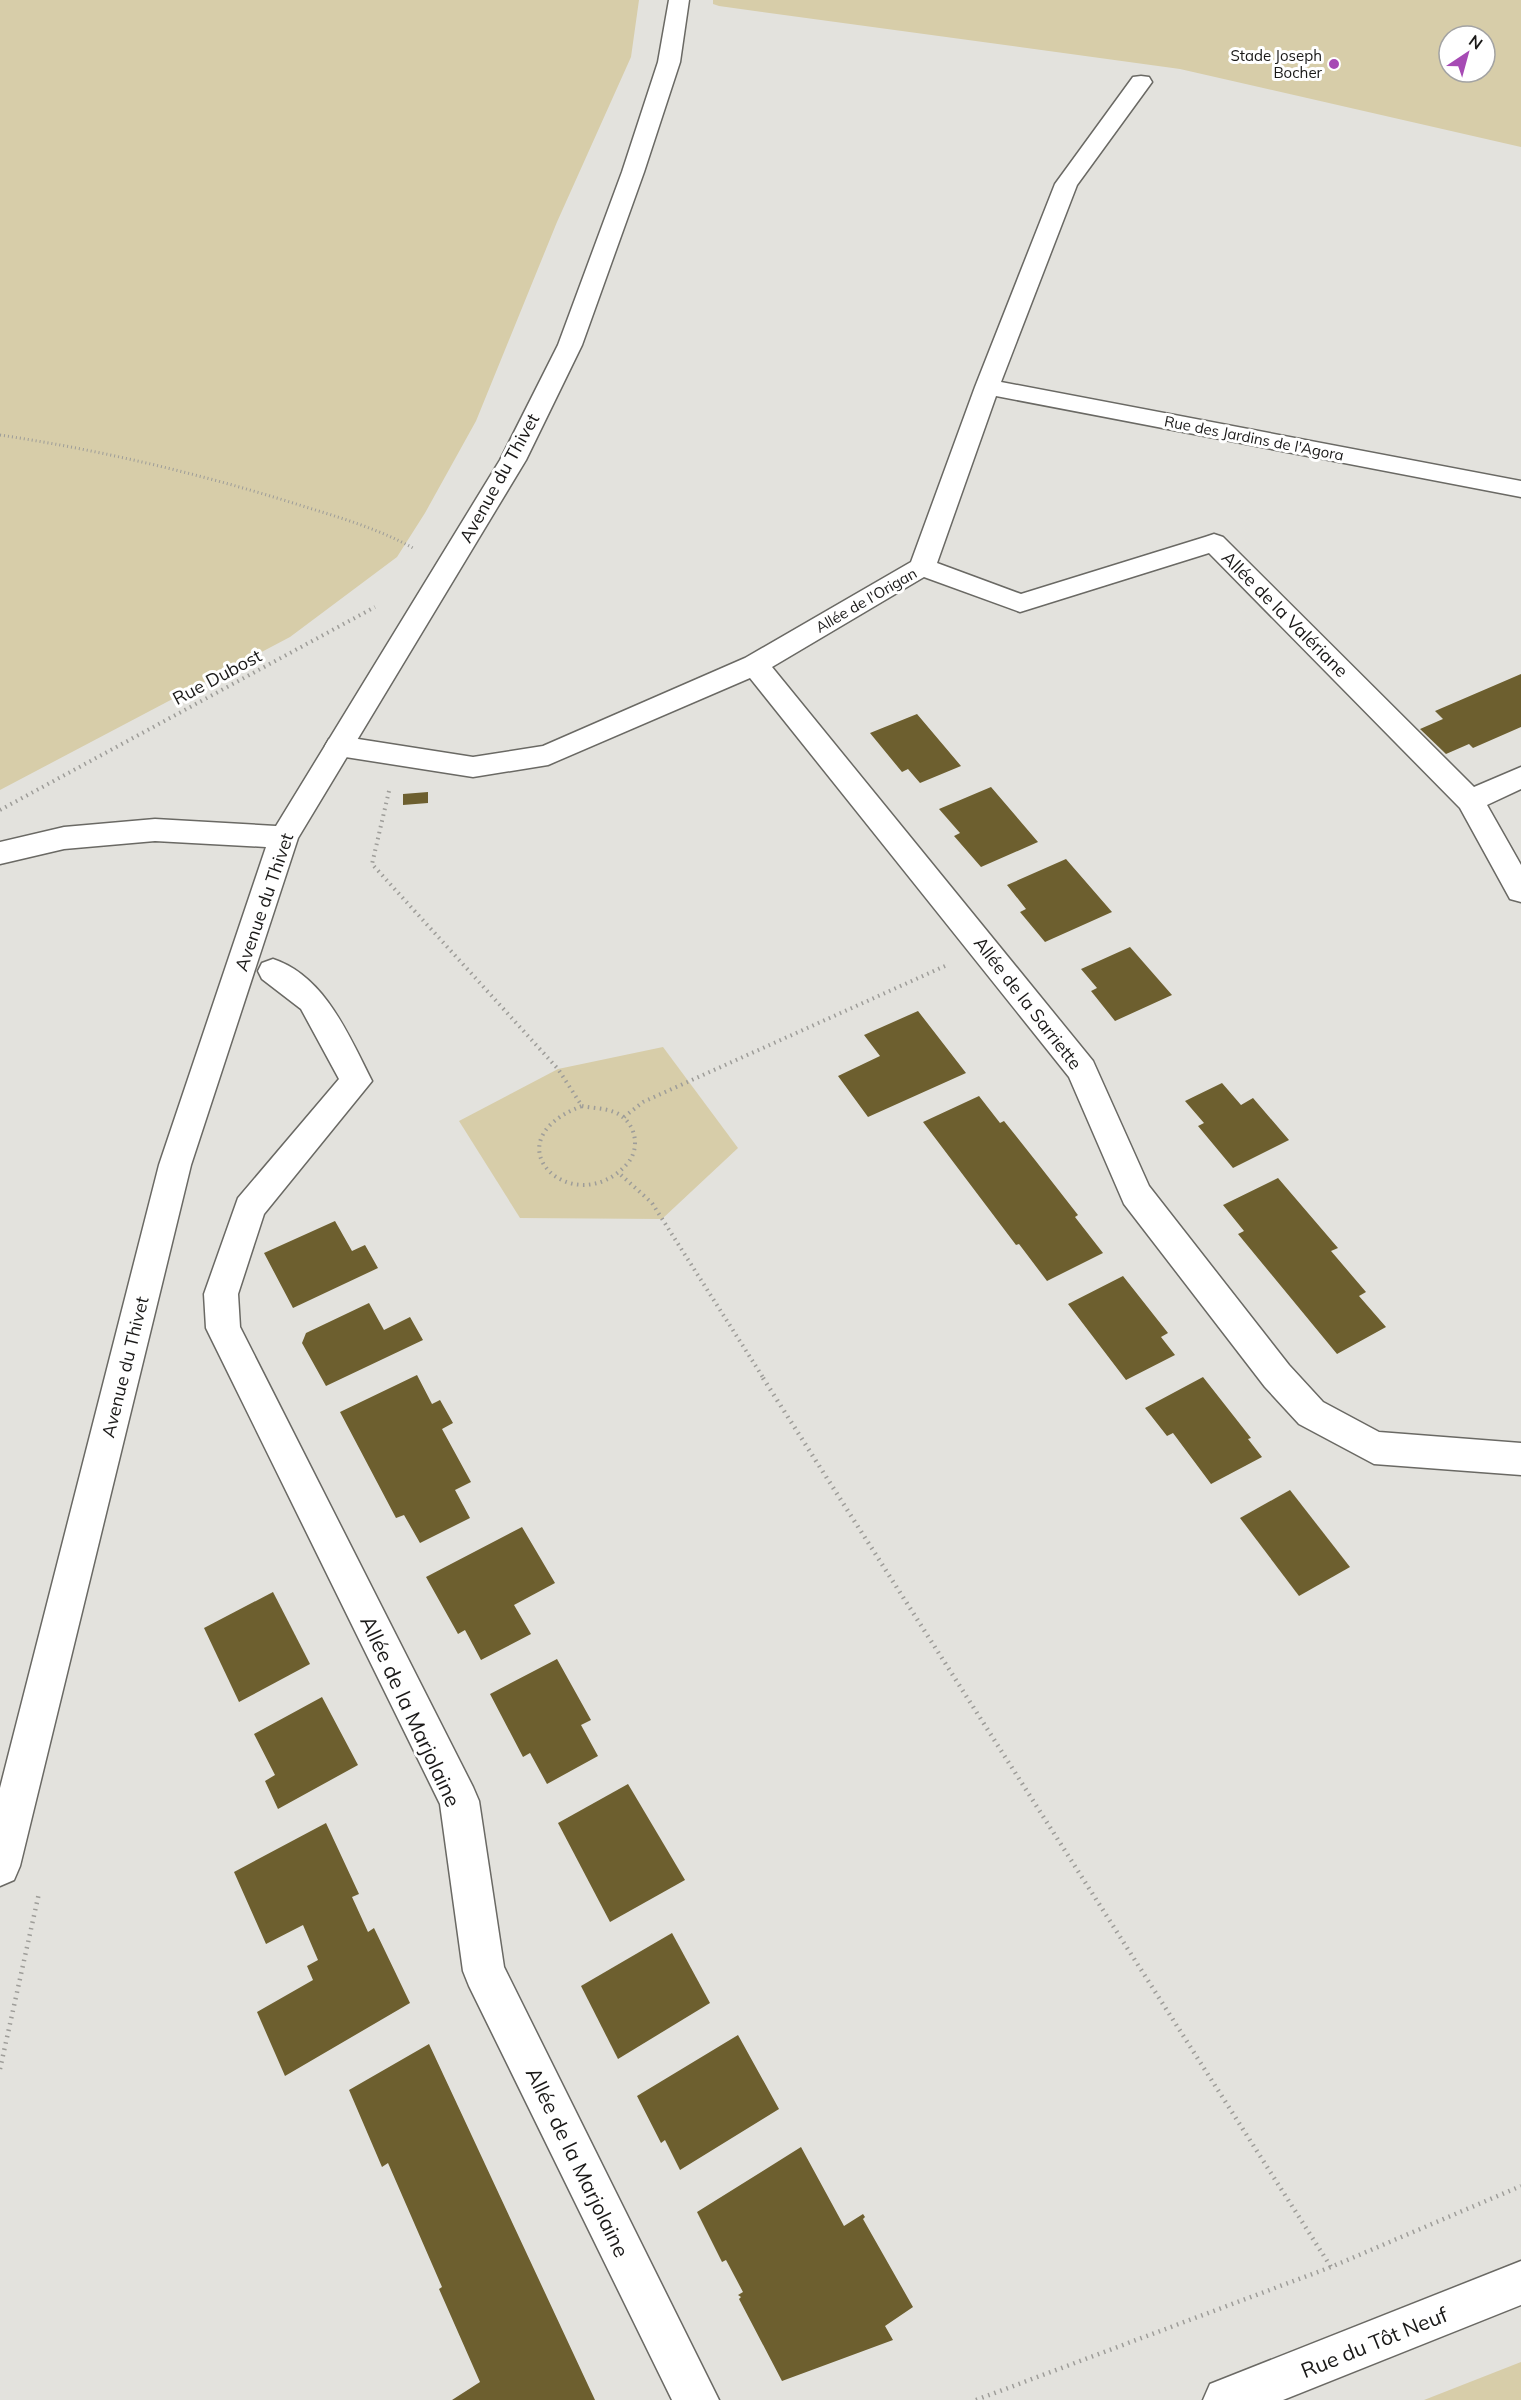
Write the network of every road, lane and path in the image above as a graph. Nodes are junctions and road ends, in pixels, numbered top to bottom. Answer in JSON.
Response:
{"nodes":[{"id":1,"x":679,"y":0,"type":"edge"},
{"id":2,"x":1141,"y":82,"type":"dead end"},
{"id":3,"x":987,"y":387,"type":"junction"},
{"id":4,"x":0,"y":435,"type":"edge"},
{"id":5,"x":1521,"y":489,"type":"edge"},
{"id":6,"x":922,"y":567,"type":"junction"},
{"id":7,"x":447,"y":568,"type":"junction"},
{"id":8,"x":755,"y":665,"type":"junction"},
{"id":9,"x":339,"y":746,"type":"junction"},
{"id":10,"x":397,"y":756,"type":"junction"},
{"id":11,"x":1521,"y":777,"type":"edge"},
{"id":12,"x":1470,"y":801,"type":"junction"},
{"id":13,"x":0,"y":810,"type":"edge"},
{"id":14,"x":284,"y":837,"type":"junction"},
{"id":15,"x":0,"y":853,"type":"edge"},
{"id":16,"x":1521,"y":891,"type":"edge"},
{"id":17,"x":985,"y":948,"type":"junction"},
{"id":18,"x":273,"y":971,"type":"dead end"},
{"id":19,"x":582,"y":1106,"type":"junction"},
{"id":20,"x":624,"y":1117,"type":"junction"},
{"id":21,"x":621,"y":1174,"type":"junction"},
{"id":22,"x":1521,"y":1459,"type":"edge"},
{"id":23,"x":0,"y":1866,"type":"edge"},
{"id":24,"x":1521,"y":2186,"type":"edge"},
{"id":25,"x":1331,"y":2267,"type":"junction"},
{"id":26,"x":1521,"y":2283,"type":"edge"},
{"id":27,"x":696,"y":2400,"type":"edge"},
{"id":28,"x":976,"y":2400,"type":"edge"},
{"id":29,"x":1226,"y":2400,"type":"edge"}],
"edges":[{"from":1,"to":7,"type":"street","name":"Avenue du Thivet"},
{"from":2,"to":3,"type":"street","name":"Allée de l'Origan"},
{"from":3,"to":5,"type":"street","name":"Rue des Jardins de l'Agora"},
{"from":3,"to":6,"type":"street","name":"Allée de l'Origan"},
{"from":4,"to":7,"type":"path"},
{"from":6,"to":8,"type":"street","name":"Allée de l'Origan"},
{"from":6,"to":12,"type":"street","name":"Allée de la Valériane"},
{"from":7,"to":9,"type":"street","name":"Avenue du Thivet"},
{"from":7,"to":13,"type":"path","name":"Rue Dubost"},
{"from":8,"to":10,"type":"street","name":"Allée de l'Origan"},
{"from":8,"to":17,"type":"street","name":"Allée de la Sarriette"},
{"from":9,"to":10,"type":"street","name":"Allée de l'Origan"},
{"from":9,"to":14,"type":"street","name":"Avenue du Thivet"},
{"from":10,"to":19,"type":"path"},
{"from":11,"to":12,"type":"street"},
{"from":12,"to":16,"type":"street","name":"Allée de la Valériane"},
{"from":14,"to":15,"type":"street"},
{"from":14,"to":23,"type":"street","name":"Avenue du Thivet"},
{"from":17,"to":20,"type":"path"},
{"from":17,"to":22,"type":"street","name":"Allée de la Sarriette"},
{"from":18,"to":27,"type":"street","name":"Allée de la Marjolaine"},
{"from":19,"to":20,"type":"path"},
{"from":19,"to":21,"type":"path"},
{"from":20,"to":21,"type":"path"},
{"from":21,"to":25,"type":"path"},
{"from":24,"to":25,"type":"path"},
{"from":25,"to":28,"type":"path"},
{"from":26,"to":29,"type":"street","name":"Rue du Tôt Neuf"}]}
